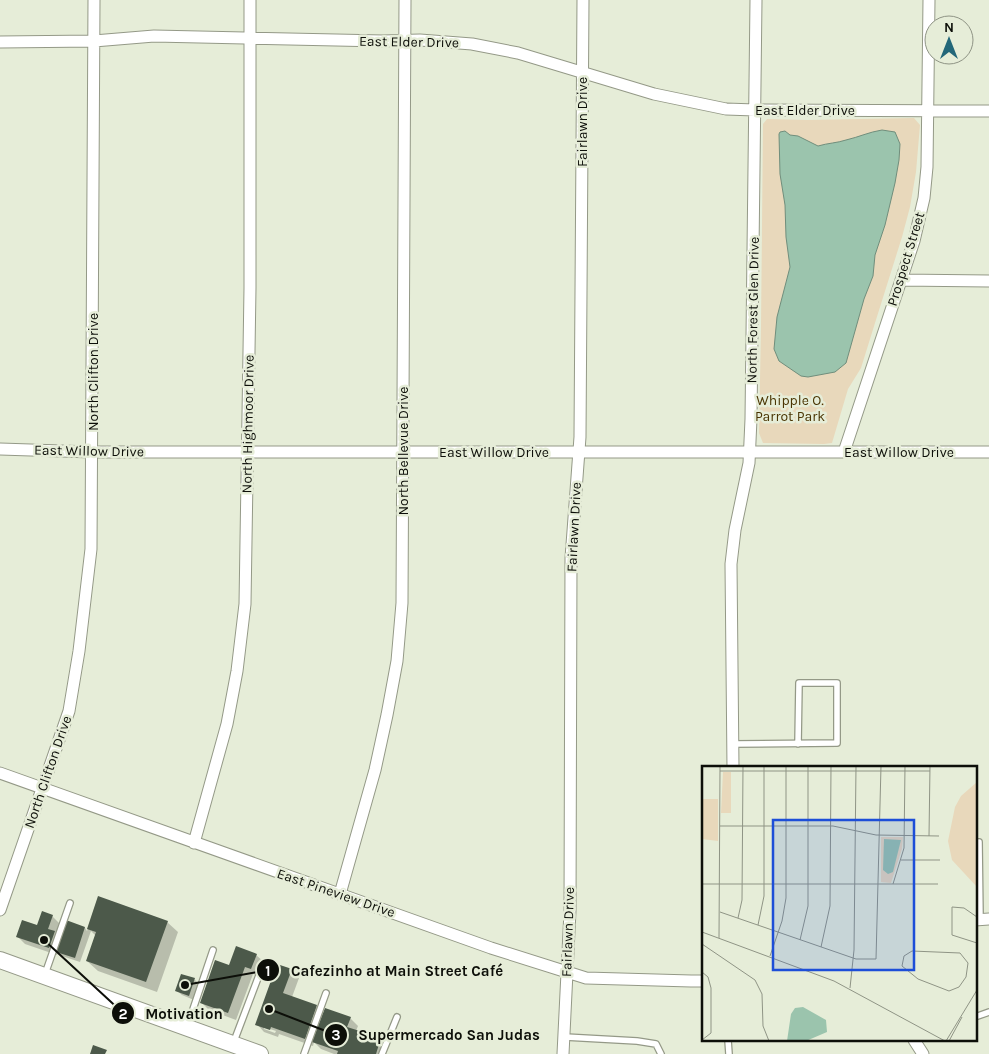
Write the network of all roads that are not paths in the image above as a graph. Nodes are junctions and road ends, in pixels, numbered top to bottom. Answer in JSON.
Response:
{"nodes":[{"id":1,"x":94,"y":0,"type":"edge"},
{"id":2,"x":250,"y":0,"type":"edge"},
{"id":3,"x":405,"y":0,"type":"edge"},
{"id":4,"x":583,"y":0,"type":"edge"},
{"id":5,"x":756,"y":0,"type":"edge"},
{"id":6,"x":928,"y":0,"type":"edge"},
{"id":7,"x":250,"y":39,"type":"junction"},
{"id":8,"x":405,"y":40,"type":"junction"},
{"id":9,"x":94,"y":41,"type":"junction"},
{"id":10,"x":0,"y":42,"type":"edge"},
{"id":11,"x":583,"y":72,"type":"junction"},
{"id":12,"x":755,"y":110,"type":"junction"},
{"id":13,"x":928,"y":110,"type":"junction"},
{"id":14,"x":989,"y":111,"type":"edge"},
{"id":15,"x":901,"y":280,"type":"junction"},
{"id":16,"x":989,"y":281,"type":"edge"},
{"id":17,"x":0,"y":450,"type":"edge"},
{"id":18,"x":92,"y":452,"type":"junction"},
{"id":19,"x":248,"y":452,"type":"junction"},
{"id":20,"x":403,"y":452,"type":"junction"},
{"id":21,"x":578,"y":452,"type":"junction"},
{"id":22,"x":750,"y":452,"type":"junction"},
{"id":23,"x":844,"y":452,"type":"junction"},
{"id":24,"x":989,"y":452,"type":"edge"},
{"id":25,"x":733,"y":744,"type":"junction"},
{"id":26,"x":798,"y":744,"type":"junction"},
{"id":27,"x":733,"y":766,"type":"edge"},
{"id":28,"x":0,"y":773,"type":"edge"},
{"id":29,"x":43,"y":788,"type":"junction"},
{"id":30,"x":979,"y":842,"type":"dead end"},
{"id":31,"x":194,"y":843,"type":"junction"},
{"id":32,"x":340,"y":894,"type":"junction"},
{"id":33,"x":70,"y":903,"type":"dead end"},
{"id":34,"x":0,"y":910,"type":"edge"},
{"id":35,"x":981,"y":920,"type":"edge"},
{"id":36,"x":213,"y":950,"type":"dead end"},
{"id":37,"x":0,"y":960,"type":"edge"},
{"id":38,"x":261,"y":970,"type":"dead end"},
{"id":39,"x":567,"y":972,"type":"junction"},
{"id":40,"x":44,"y":976,"type":"junction"},
{"id":41,"x":702,"y":980,"type":"edge"},
{"id":42,"x":326,"y":993,"type":"dead end"},
{"id":43,"x":989,"y":1012,"type":"edge"},
{"id":44,"x":976,"y":1016,"type":"edge"},
{"id":45,"x":397,"y":1017,"type":"dead end"},
{"id":46,"x":187,"y":1027,"type":"junction"},
{"id":47,"x":565,"y":1037,"type":"junction"},
{"id":48,"x":915,"y":1042,"type":"edge"},
{"id":49,"x":233,"y":1044,"type":"junction"},
{"id":50,"x":260,"y":1054,"type":"edge"},
{"id":51,"x":304,"y":1054,"type":"edge"},
{"id":52,"x":382,"y":1054,"type":"edge"},
{"id":53,"x":563,"y":1054,"type":"edge"},
{"id":54,"x":661,"y":1054,"type":"edge"},
{"id":55,"x":923,"y":1054,"type":"edge"}],
"edges":[{"from":1,"to":9,"type":"street","name":"North Clifton Drive"},
{"from":2,"to":7,"type":"street","name":"North Highmoor Drive"},
{"from":3,"to":8,"type":"street","name":"North Bellevue Drive"},
{"from":4,"to":11,"type":"street","name":"Fairlawn Drive"},
{"from":5,"to":12,"type":"street","name":"North Forest Glen Drive"},
{"from":6,"to":13,"type":"street","name":"Prospect Street"},
{"from":7,"to":8,"type":"street","name":"East Elder Drive"},
{"from":7,"to":9,"type":"street","name":"East Elder Drive"},
{"from":7,"to":19,"type":"street","name":"North Highmoor Drive"},
{"from":8,"to":11,"type":"street","name":"East Elder Drive"},
{"from":8,"to":20,"type":"street","name":"North Bellevue Drive"},
{"from":9,"to":10,"type":"street","name":"East Elder Drive"},
{"from":9,"to":18,"type":"street","name":"North Clifton Drive"},
{"from":11,"to":12,"type":"street","name":"East Elder Drive"},
{"from":11,"to":21,"type":"street","name":"Fairlawn Drive"},
{"from":12,"to":13,"type":"street","name":"East Elder Drive"},
{"from":12,"to":22,"type":"street","name":"North Forest Glen Drive"},
{"from":13,"to":14,"type":"street","name":"East Elder Drive"},
{"from":13,"to":15,"type":"street","name":"Prospect Street"},
{"from":15,"to":16,"type":"street"},
{"from":15,"to":23,"type":"street","name":"Prospect Street"},
{"from":17,"to":18,"type":"street","name":"East Willow Drive"},
{"from":18,"to":19,"type":"street","name":"East Willow Drive"},
{"from":18,"to":29,"type":"street","name":"North Clifton Drive"},
{"from":19,"to":20,"type":"street","name":"East Willow Drive"},
{"from":19,"to":31,"type":"street","name":"North Highmoor Drive"},
{"from":20,"to":21,"type":"street","name":"East Willow Drive"},
{"from":20,"to":32,"type":"street","name":"North Bellevue Drive"},
{"from":21,"to":22,"type":"street","name":"East Willow Drive"},
{"from":21,"to":39,"type":"street","name":"Fairlawn Drive"},
{"from":22,"to":23,"type":"street","name":"East Willow Drive"},
{"from":22,"to":25,"type":"street","name":"North Forest Glen Drive"},
{"from":23,"to":24,"type":"street","name":"East Willow Drive"},
{"from":25,"to":26,"type":"lane"},
{"from":25,"to":27,"type":"street","name":"North Forest Glen Drive"},
{"from":26,"to":26,"type":"lane"},
{"from":28,"to":29,"type":"street","name":"East Pineview Drive"},
{"from":29,"to":31,"type":"street","name":"East Pineview Drive"},
{"from":29,"to":34,"type":"street","name":"North Clifton Drive"},
{"from":30,"to":35,"type":"lane"},
{"from":31,"to":32,"type":"street","name":"East Pineview Drive"},
{"from":32,"to":39,"type":"street","name":"East Pineview Drive"},
{"from":33,"to":40,"type":"lane"},
{"from":36,"to":46,"type":"lane"},
{"from":37,"to":40,"type":"main road"},
{"from":38,"to":49,"type":"lane"},
{"from":39,"to":41,"type":"street","name":"East Pineview Drive"},
{"from":39,"to":47,"type":"street","name":"Fairlawn Drive"},
{"from":40,"to":46,"type":"main road"},
{"from":42,"to":51,"type":"lane"},
{"from":43,"to":44,"type":"lane"},
{"from":45,"to":52,"type":"lane"},
{"from":46,"to":49,"type":"main road"},
{"from":47,"to":53,"type":"street","name":"Fairlawn Drive"},
{"from":47,"to":54,"type":"lane"},
{"from":48,"to":55,"type":"street"},
{"from":49,"to":50,"type":"main road"}]}
